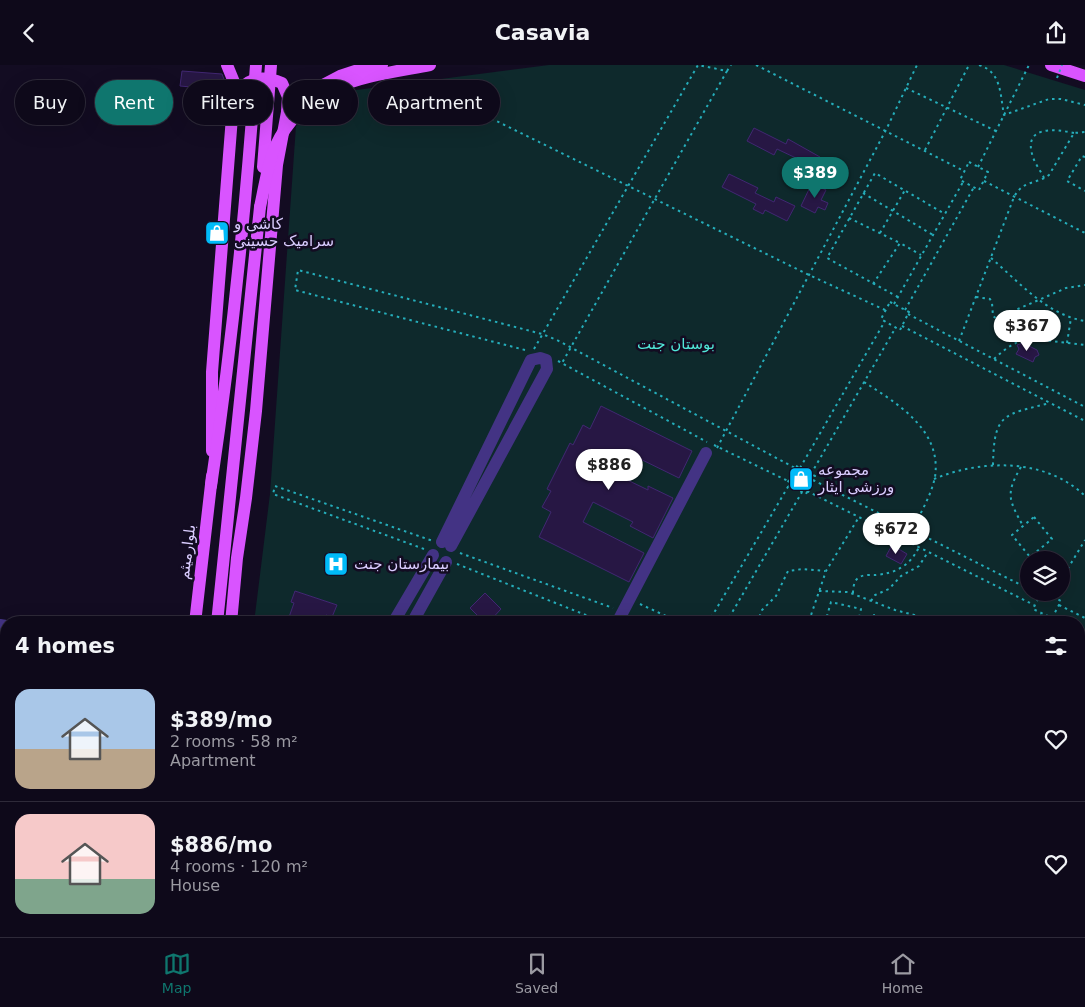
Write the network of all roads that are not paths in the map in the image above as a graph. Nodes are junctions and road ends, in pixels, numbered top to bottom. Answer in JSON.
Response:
{"nodes":[{"id":1,"x":227,"y":65,"type":"edge"},
{"id":2,"x":256,"y":65,"type":"edge"},
{"id":3,"x":271,"y":65,"type":"edge"},
{"id":4,"x":382,"y":65,"type":"edge"},
{"id":5,"x":430,"y":65,"type":"edge"},
{"id":6,"x":1051,"y":65,"type":"edge"},
{"id":7,"x":1085,"y":76,"type":"edge"},
{"id":8,"x":233,"y":80,"type":"edge"},
{"id":9,"x":253,"y":80,"type":"edge"},
{"id":10,"x":334,"y":80,"type":"edge"},
{"id":11,"x":283,"y":85,"type":"edge"},
{"id":12,"x":232,"y":125,"type":"edge"},
{"id":13,"x":284,"y":125,"type":"edge"},
{"id":14,"x":260,"y":207,"type":"junction"},
{"id":15,"x":712,"y":450,"type":"road end"},
{"id":16,"x":212,"y":486,"type":"junction"},
{"id":17,"x":443,"y":551,"type":"junction"},
{"id":18,"x":196,"y":616,"type":"edge"},
{"id":19,"x":218,"y":616,"type":"edge"},
{"id":20,"x":232,"y":616,"type":"edge"},
{"id":21,"x":398,"y":616,"type":"edge"},
{"id":22,"x":415,"y":616,"type":"edge"},
{"id":23,"x":621,"y":616,"type":"edge"}],
"edges":[{"from":1,"to":8,"type":"main road"},
{"from":2,"to":16,"type":"main road","bridge":true},
{"from":3,"to":14,"type":"main road","bridge":true},
{"from":4,"to":10,"type":"main road"},
{"from":5,"to":14,"type":"main road","bridge":true},
{"from":6,"to":7,"type":"main road"},
{"from":9,"to":11,"type":"main road"},
{"from":12,"to":16,"type":"main road"},
{"from":13,"to":20,"type":"main road"},
{"from":14,"to":19,"type":"main road"},
{"from":15,"to":23,"type":"street"},
{"from":16,"to":18,"type":"main road","name":"بلوارمیثم"},
{"from":17,"to":17,"type":"street"},
{"from":17,"to":21,"type":"street"},
{"from":17,"to":22,"type":"street"}]}
